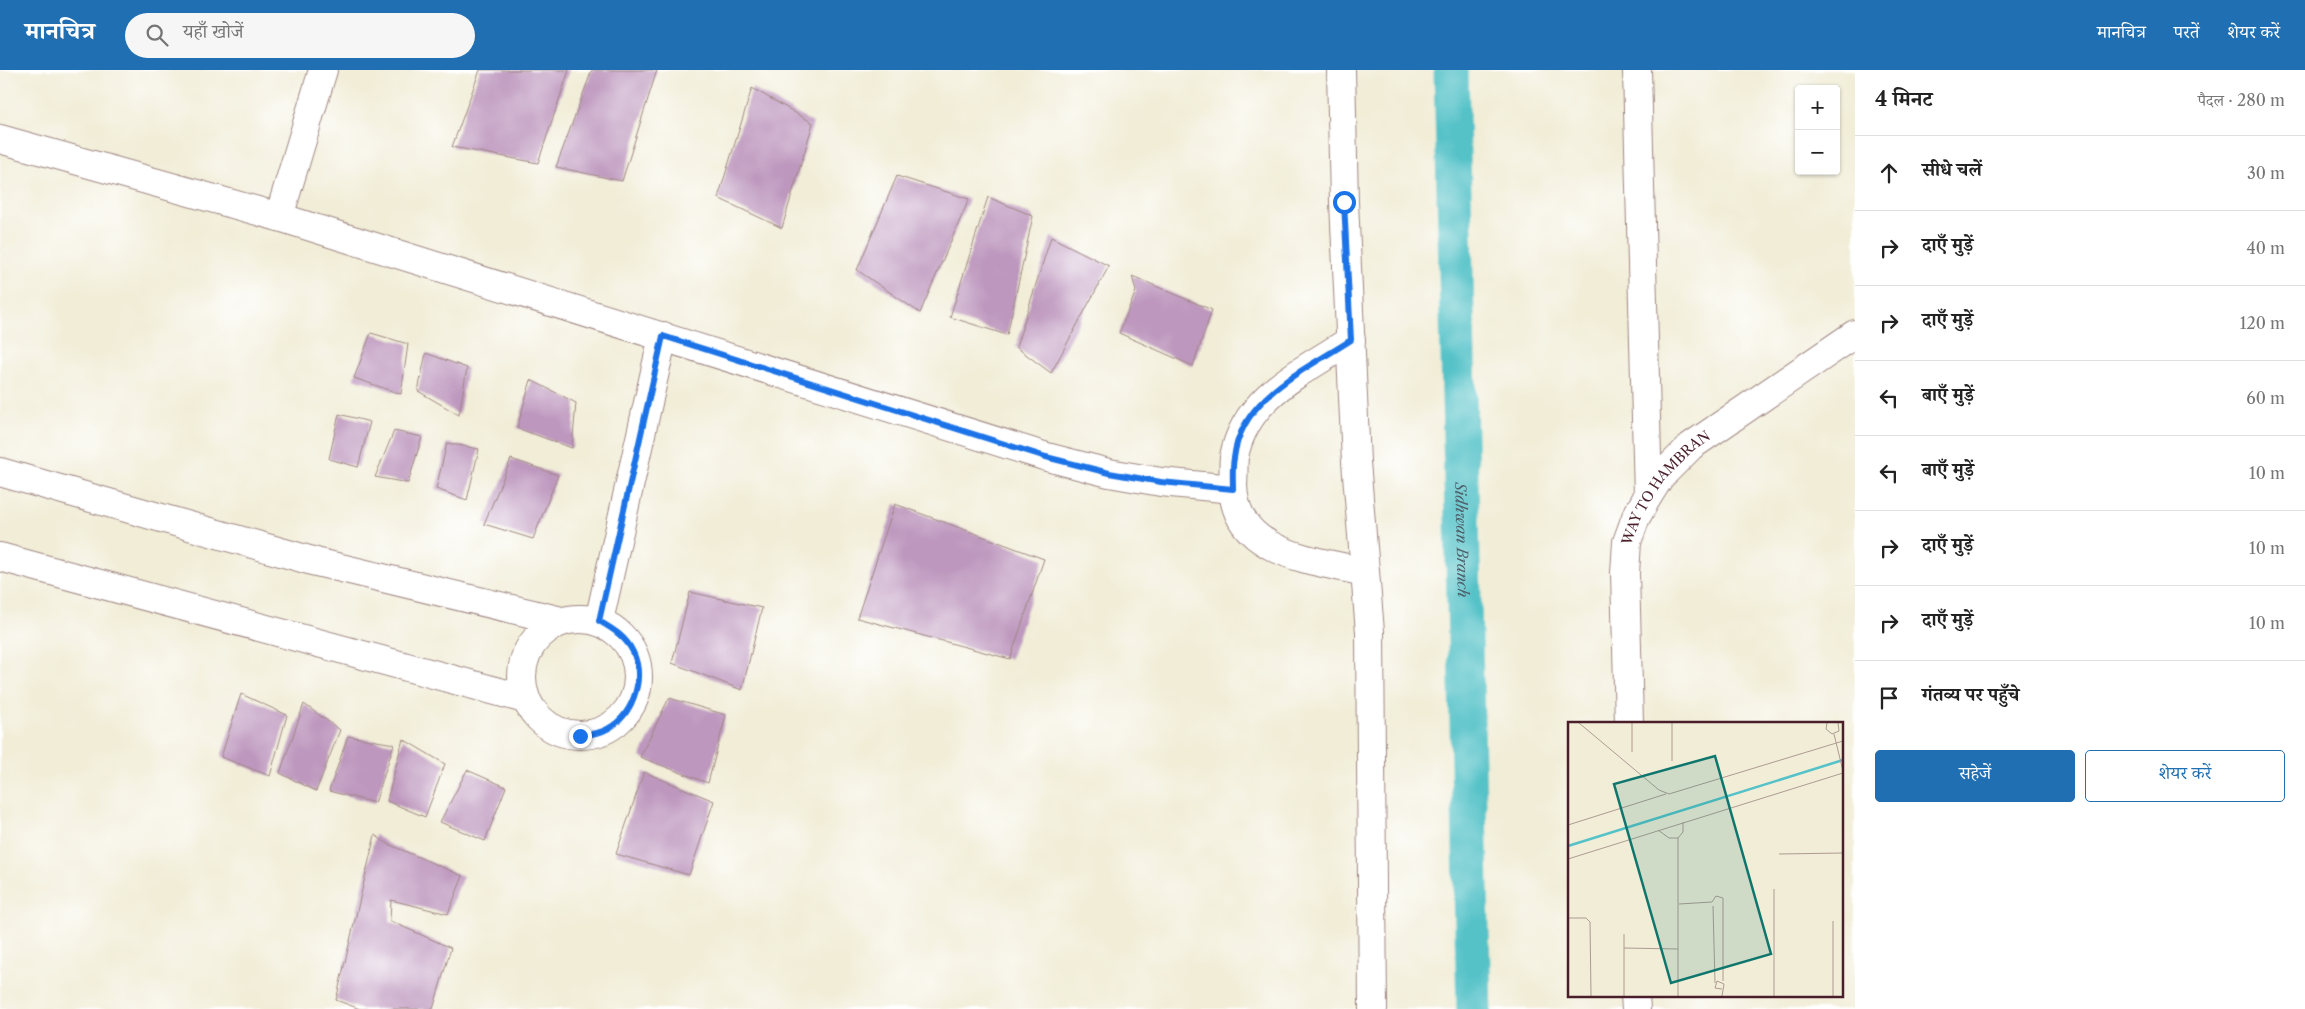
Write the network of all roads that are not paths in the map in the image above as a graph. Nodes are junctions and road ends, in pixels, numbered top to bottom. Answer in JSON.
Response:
{"nodes":[{"id":1,"x":323,"y":70,"type":"edge"},
{"id":2,"x":1340,"y":70,"type":"edge"},
{"id":3,"x":1637,"y":70,"type":"edge"},
{"id":4,"x":0,"y":139,"type":"edge"},
{"id":5,"x":279,"y":217,"type":"junction"},
{"id":6,"x":1855,"y":334,"type":"edge"},
{"id":7,"x":663,"y":336,"type":"junction"},
{"id":8,"x":1351,"y":340,"type":"junction"},
{"id":9,"x":0,"y":472,"type":"edge"},
{"id":10,"x":1233,"y":489,"type":"junction"},
{"id":11,"x":1648,"y":496,"type":"junction"},
{"id":12,"x":0,"y":557,"type":"edge"},
{"id":13,"x":1365,"y":572,"type":"junction"},
{"id":14,"x":562,"y":621,"type":"junction"},
{"id":15,"x":599,"y":621,"type":"junction"},
{"id":16,"x":525,"y":698,"type":"junction"},
{"id":17,"x":1629,"y":722,"type":"edge"},
{"id":18,"x":1635,"y":996,"type":"edge"},
{"id":19,"x":1373,"y":1009,"type":"edge"},
{"id":20,"x":1636,"y":1009,"type":"edge"}],
"edges":[{"from":1,"to":5,"type":"street"},
{"from":2,"to":8,"type":"street"},
{"from":3,"to":11,"type":"street"},
{"from":4,"to":5,"type":"street"},
{"from":5,"to":7,"type":"street"},
{"from":6,"to":11,"type":"street","name":"WAY TO HAMBRAN"},
{"from":7,"to":10,"type":"street"},
{"from":7,"to":15,"type":"street"},
{"from":8,"to":10,"type":"street"},
{"from":8,"to":13,"type":"street"},
{"from":9,"to":14,"type":"street"},
{"from":10,"to":13,"type":"street"},
{"from":11,"to":17,"type":"street","name":"WAY TO HAMBRAN"},
{"from":12,"to":16,"type":"street"},
{"from":13,"to":19,"type":"street"},
{"from":14,"to":15,"type":"street"},
{"from":14,"to":16,"type":"street"},
{"from":15,"to":16,"type":"street"},
{"from":18,"to":20,"type":"street"}]}
